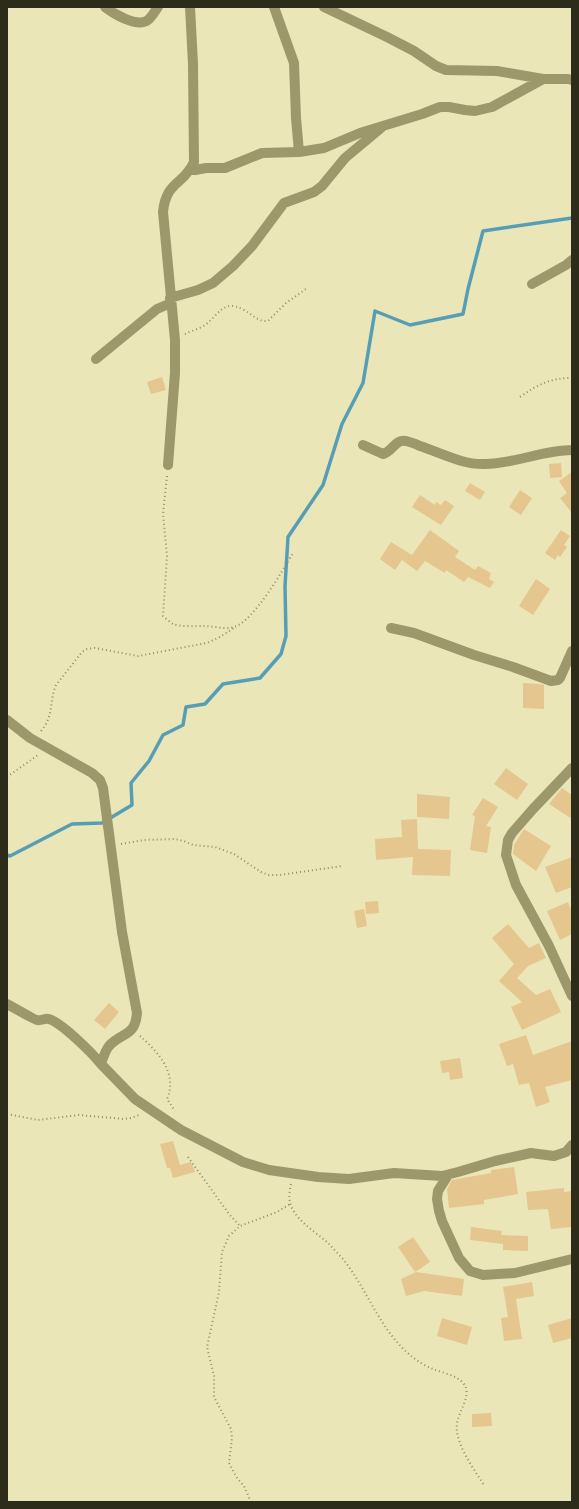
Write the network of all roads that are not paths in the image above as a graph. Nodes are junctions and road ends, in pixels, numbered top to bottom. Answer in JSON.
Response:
{"nodes":[{"id":1,"x":105,"y":7,"type":"edge"},
{"id":2,"x":158,"y":7,"type":"edge"},
{"id":3,"x":190,"y":7,"type":"edge"},
{"id":4,"x":274,"y":7,"type":"edge"},
{"id":5,"x":324,"y":7,"type":"edge"},
{"id":6,"x":543,"y":79,"type":"junction"},
{"id":7,"x":572,"y":80,"type":"edge"},
{"id":8,"x":384,"y":126,"type":"junction"},
{"id":9,"x":298,"y":152,"type":"junction"},
{"id":10,"x":191,"y":170,"type":"junction"},
{"id":11,"x":572,"y":260,"type":"edge"},
{"id":12,"x":532,"y":284,"type":"dead end"},
{"id":13,"x":171,"y":300,"type":"junction"},
{"id":14,"x":96,"y":359,"type":"dead end"},
{"id":15,"x":363,"y":445,"type":"dead end"},
{"id":16,"x":572,"y":450,"type":"edge"},
{"id":17,"x":168,"y":465,"type":"road end"},
{"id":18,"x":391,"y":628,"type":"dead end"},
{"id":19,"x":572,"y":651,"type":"edge"},
{"id":20,"x":7,"y":720,"type":"edge"},
{"id":21,"x":572,"y":768,"type":"edge"},
{"id":22,"x":572,"y":996,"type":"edge"},
{"id":23,"x":7,"y":1004,"type":"edge"},
{"id":24,"x":102,"y":1064,"type":"junction"},
{"id":25,"x":570,"y":1151,"type":"edge"},
{"id":26,"x":448,"y":1175,"type":"junction"},
{"id":27,"x":572,"y":1259,"type":"edge"}],
"edges":[{"from":1,"to":2,"type":"street"},
{"from":3,"to":10,"type":"street"},
{"from":4,"to":9,"type":"street"},
{"from":5,"to":6,"type":"street"},
{"from":6,"to":7,"type":"street"},
{"from":6,"to":8,"type":"street"},
{"from":8,"to":9,"type":"street"},
{"from":8,"to":13,"type":"street"},
{"from":9,"to":10,"type":"street"},
{"from":10,"to":13,"type":"street"},
{"from":11,"to":12,"type":"street"},
{"from":13,"to":14,"type":"street"},
{"from":13,"to":17,"type":"street"},
{"from":15,"to":16,"type":"street"},
{"from":18,"to":19,"type":"street"},
{"from":20,"to":24,"type":"street"},
{"from":21,"to":22,"type":"street"},
{"from":23,"to":24,"type":"street"},
{"from":24,"to":26,"type":"street"},
{"from":25,"to":26,"type":"street"},
{"from":26,"to":27,"type":"street"}]}
